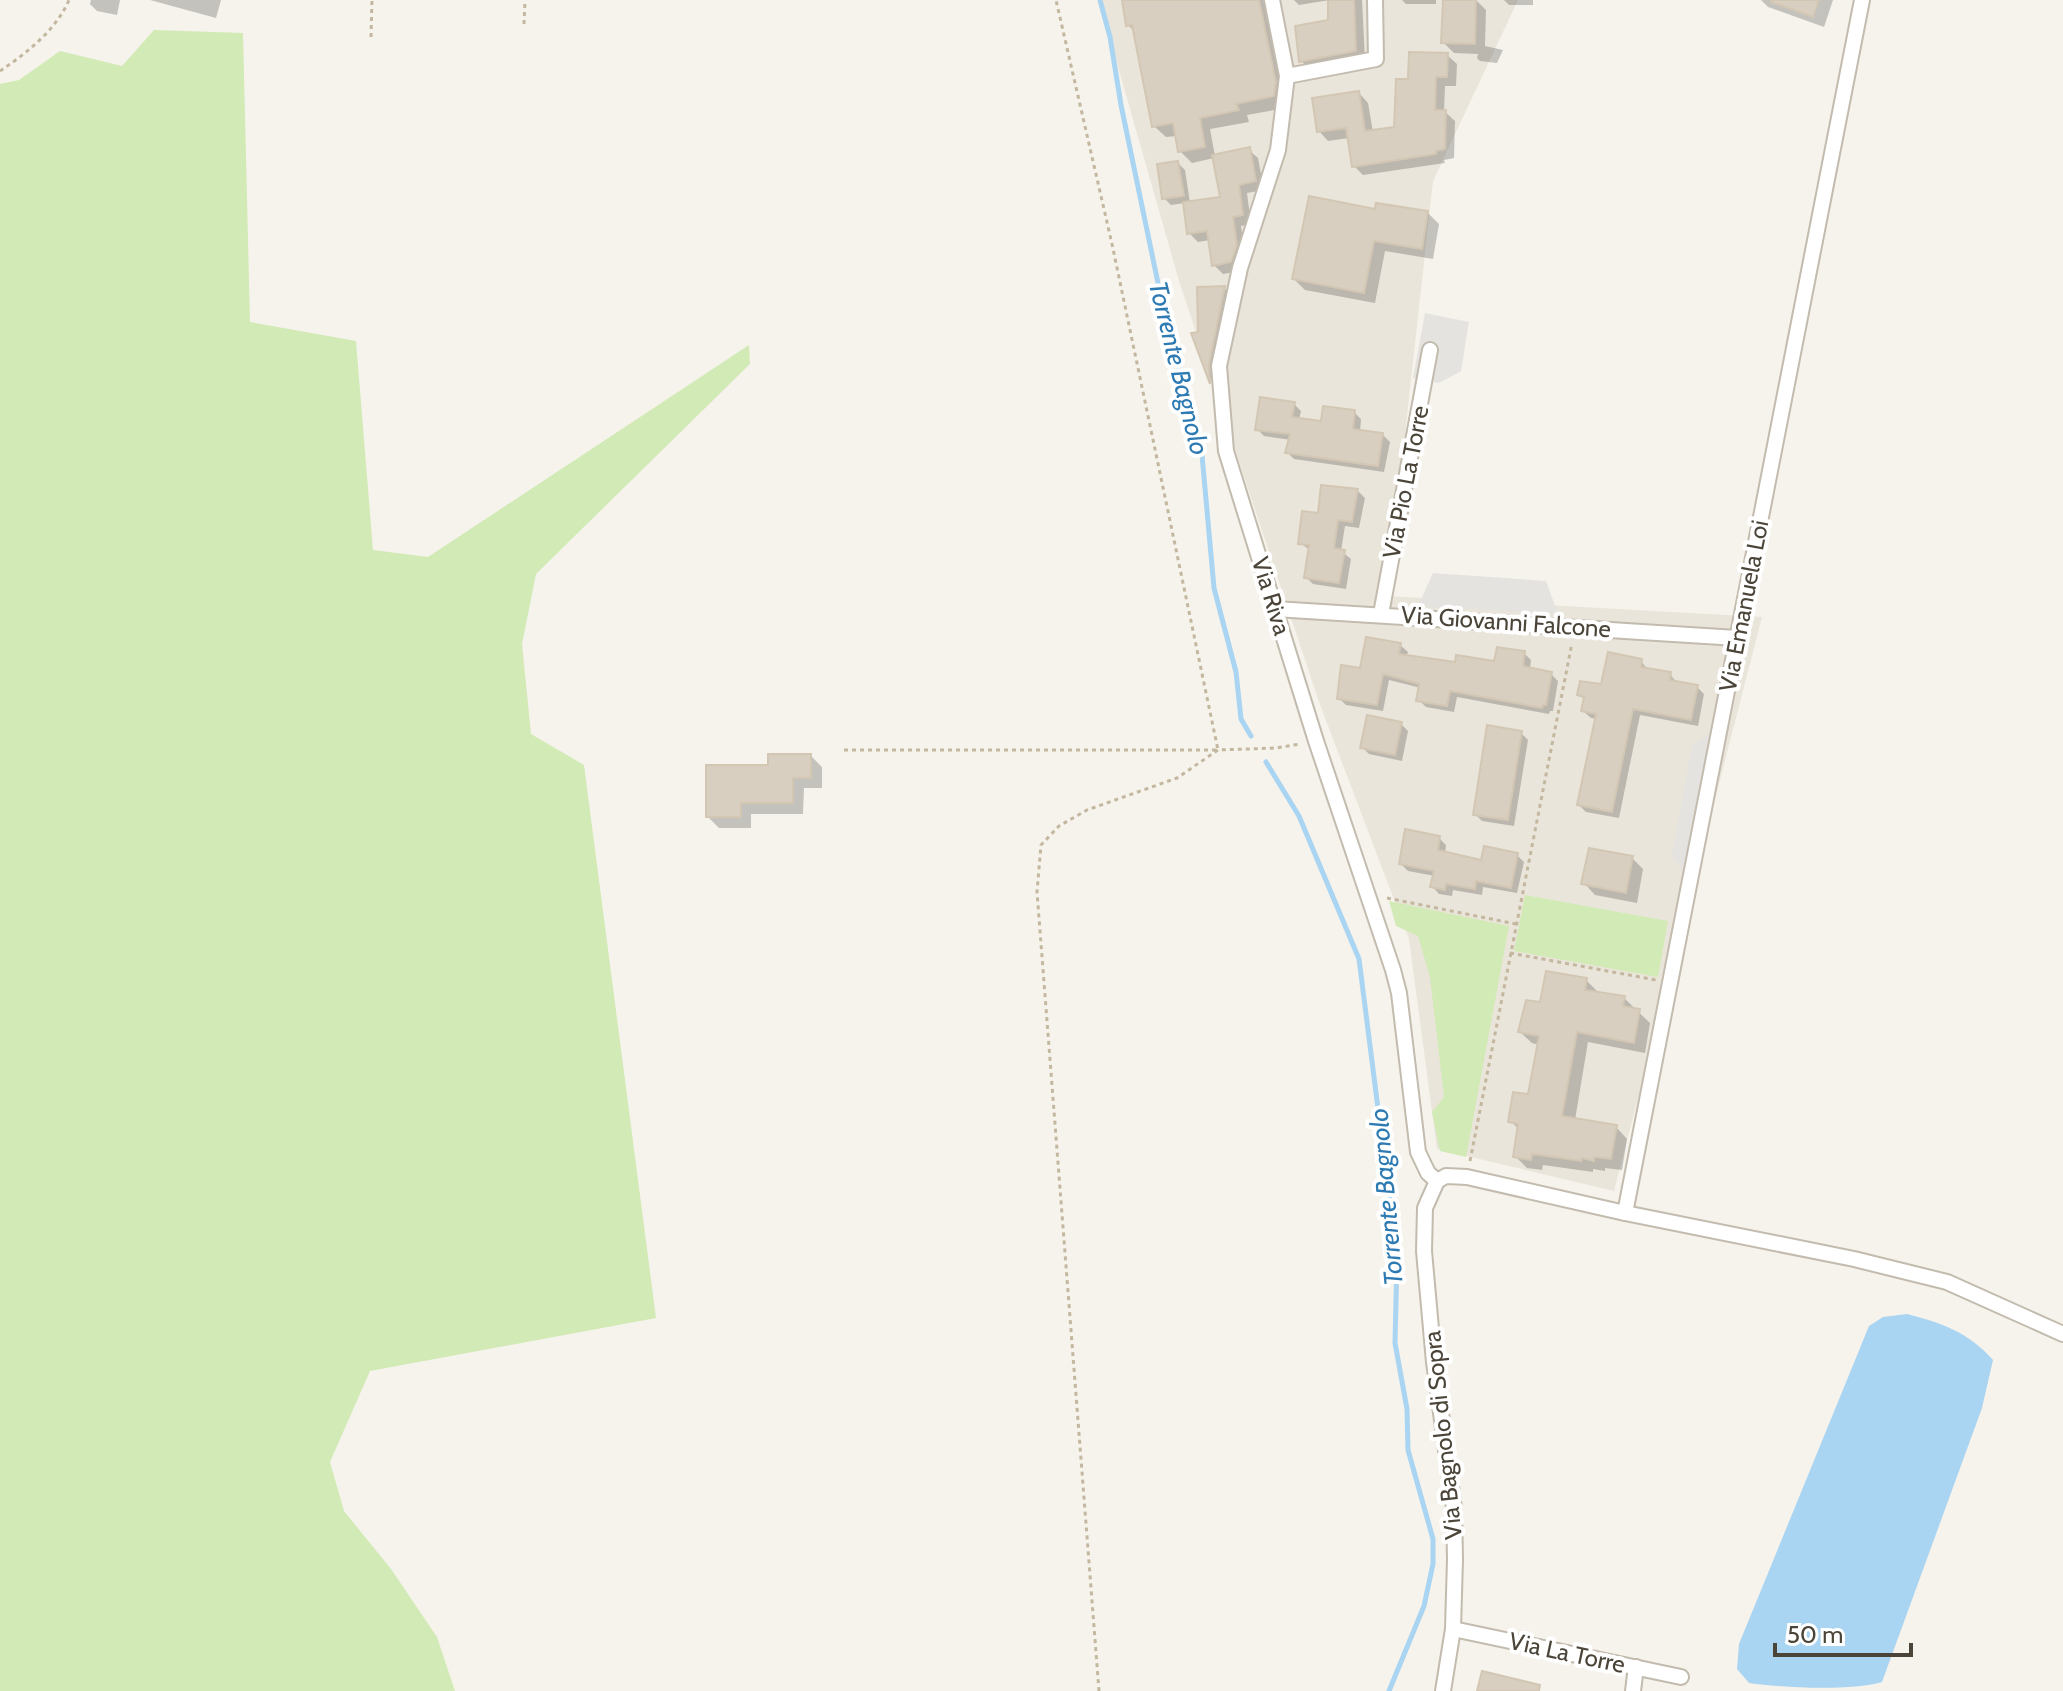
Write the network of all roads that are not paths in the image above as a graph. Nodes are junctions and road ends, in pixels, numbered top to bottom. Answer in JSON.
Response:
{"nodes":[{"id":1,"x":1272,"y":0,"type":"edge"},
{"id":2,"x":1375,"y":0,"type":"edge"},
{"id":3,"x":1862,"y":0,"type":"edge"},
{"id":4,"x":1287,"y":76,"type":"junction"},
{"id":5,"x":1430,"y":350,"type":"dead end"},
{"id":6,"x":1275,"y":609,"type":"junction"},
{"id":7,"x":1381,"y":614,"type":"junction"},
{"id":8,"x":1737,"y":638,"type":"junction"},
{"id":9,"x":1437,"y":1181,"type":"junction"},
{"id":10,"x":1625,"y":1213,"type":"junction"},
{"id":11,"x":2063,"y":1334,"type":"edge"},
{"id":12,"x":1453,"y":1629,"type":"junction"},
{"id":13,"x":1636,"y":1667,"type":"junction"},
{"id":14,"x":1681,"y":1677,"type":"dead end"},
{"id":15,"x":1443,"y":1691,"type":"edge"},
{"id":16,"x":1633,"y":1691,"type":"edge"}],
"edges":[{"from":1,"to":4,"type":"street","name":"Via Riva"},
{"from":2,"to":4,"type":"street"},
{"from":3,"to":8,"type":"street","name":"Via Emanuela Loi"},
{"from":4,"to":6,"type":"street","name":"Via Riva"},
{"from":5,"to":7,"type":"street","name":"Via Pio La Torre"},
{"from":6,"to":7,"type":"street","name":"Via Giovanni Falcone"},
{"from":6,"to":9,"type":"street","name":"Via Riva"},
{"from":7,"to":8,"type":"street","name":"Via Giovanni Falcone"},
{"from":8,"to":10,"type":"street","name":"Via Emanuela Loi"},
{"from":9,"to":10,"type":"street"},
{"from":9,"to":12,"type":"street","name":"Via Bagnolo di Sopra"},
{"from":10,"to":11,"type":"street"},
{"from":12,"to":13,"type":"street","name":"Via La Torre"},
{"from":12,"to":15,"type":"street","name":"Via Bagnolo di Sopra"},
{"from":13,"to":14,"type":"street","name":"Via La Torre"},
{"from":13,"to":16,"type":"street"}]}
